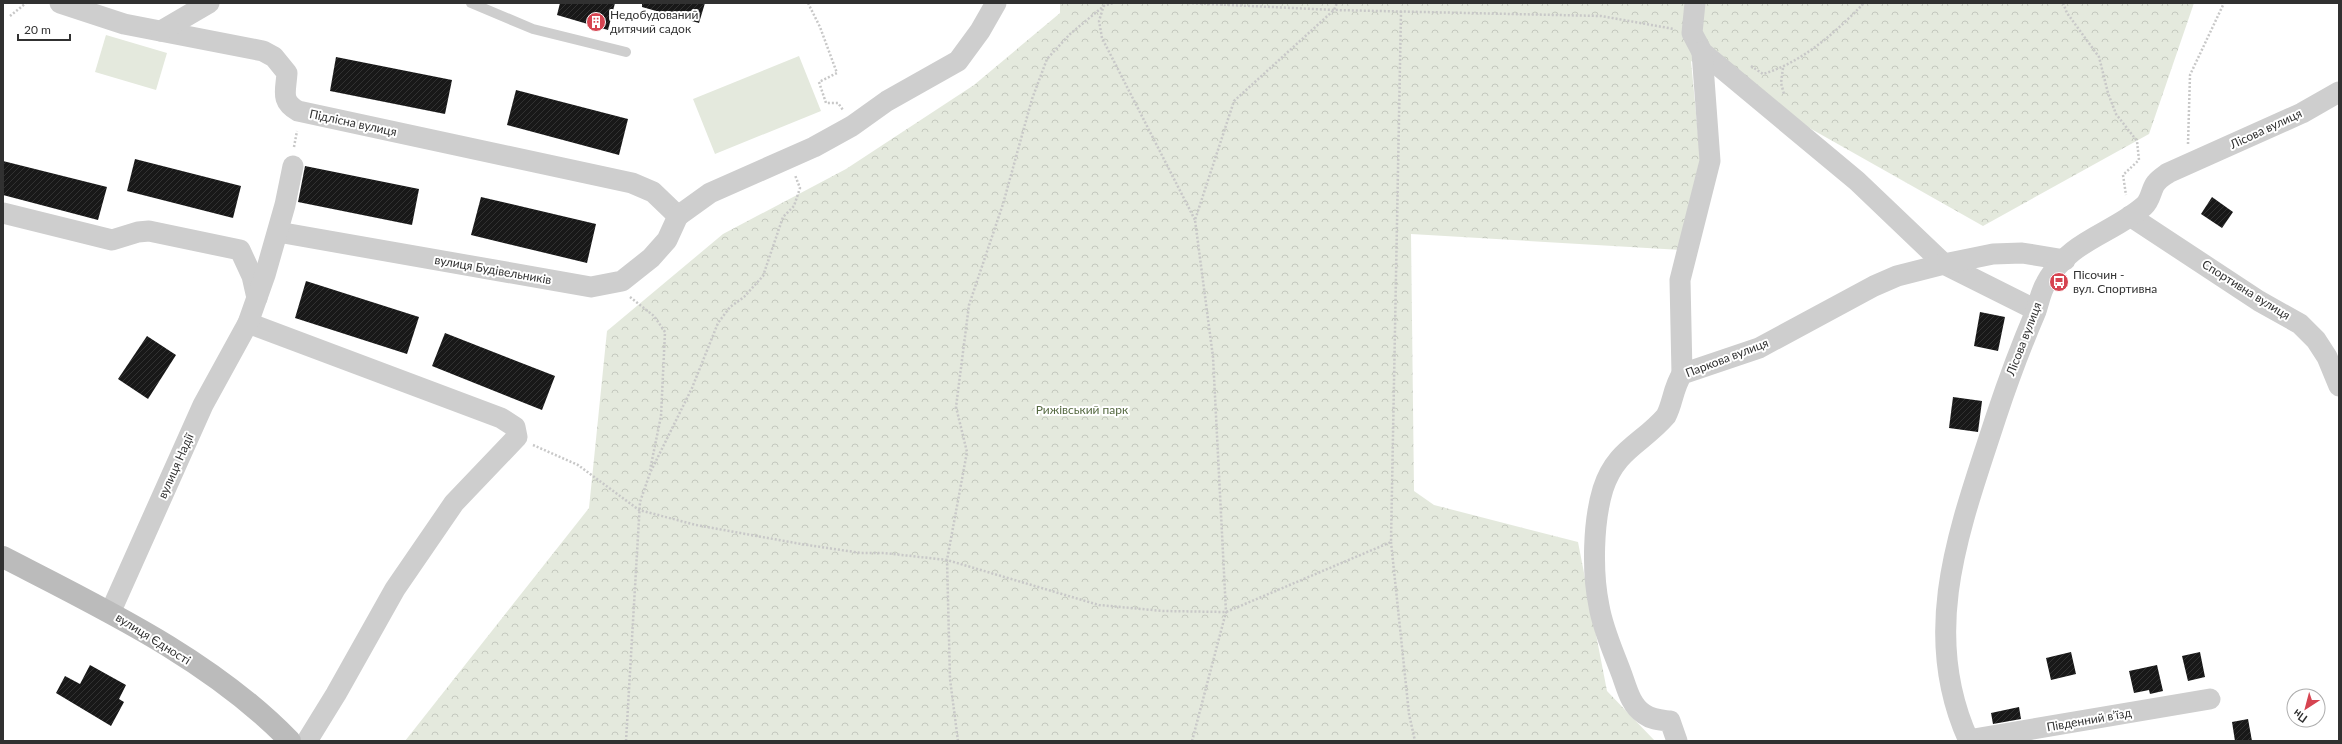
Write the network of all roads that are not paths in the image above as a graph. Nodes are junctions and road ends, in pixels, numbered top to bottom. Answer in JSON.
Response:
{"nodes":[{"id":1,"x":60,"y":3,"type":"edge"},
{"id":2,"x":209,"y":3,"type":"edge"},
{"id":3,"x":471,"y":3,"type":"edge"},
{"id":4,"x":996,"y":3,"type":"edge"},
{"id":5,"x":1695,"y":3,"type":"edge"},
{"id":6,"x":161,"y":31,"type":"junction"},
{"id":7,"x":626,"y":52,"type":"dead end"},
{"id":8,"x":1702,"y":52,"type":"junction"},
{"id":9,"x":2339,"y":92,"type":"edge"},
{"id":10,"x":293,"y":166,"type":"road end"},
{"id":11,"x":3,"y":213,"type":"edge"},
{"id":12,"x":678,"y":216,"type":"junction"},
{"id":13,"x":2130,"y":216,"type":"junction"},
{"id":14,"x":278,"y":232,"type":"junction"},
{"id":15,"x":2064,"y":260,"type":"junction"},
{"id":16,"x":1944,"y":264,"type":"junction"},
{"id":17,"x":257,"y":298,"type":"junction"},
{"id":18,"x":2036,"y":310,"type":"junction"},
{"id":19,"x":248,"y":323,"type":"junction"},
{"id":20,"x":1682,"y":374,"type":"junction"},
{"id":21,"x":2339,"y":386,"type":"edge"},
{"id":22,"x":3,"y":556,"type":"edge"},
{"id":23,"x":110,"y":612,"type":"junction"},
{"id":24,"x":2210,"y":699,"type":"dead end"},
{"id":25,"x":1969,"y":740,"type":"edge"},
{"id":26,"x":290,"y":741,"type":"edge"},
{"id":27,"x":306,"y":741,"type":"edge"},
{"id":28,"x":1677,"y":741,"type":"edge"}],
"edges":[{"from":1,"to":6,"type":"street","name":"Підлісна вулиця"},
{"from":2,"to":6,"type":"street"},
{"from":3,"to":7,"type":"lane"},
{"from":4,"to":12,"type":"street"},
{"from":5,"to":8,"type":"street"},
{"from":6,"to":12,"type":"street","name":"Підлісна вулиця"},
{"from":8,"to":16,"type":"street"},
{"from":8,"to":20,"type":"street"},
{"from":9,"to":13,"type":"street","name":"Лісова вулиця"},
{"from":10,"to":14,"type":"street","name":"вулиця Надії"},
{"from":11,"to":17,"type":"street"},
{"from":12,"to":14,"type":"street","name":"вулиця Будівельників"},
{"from":13,"to":15,"type":"street","name":"Лісова вулиця"},
{"from":13,"to":21,"type":"street","name":"Спортивна вулиця"},
{"from":14,"to":17,"type":"street","name":"вулиця Надії"},
{"from":15,"to":16,"type":"street","name":"Паркова вулиця"},
{"from":15,"to":18,"type":"street","name":"Лісова вулиця"},
{"from":16,"to":18,"type":"street"},
{"from":16,"to":20,"type":"street","name":"Паркова вулиця"},
{"from":17,"to":19,"type":"street","name":"вулиця Надії"},
{"from":18,"to":25,"type":"street","name":"Лісова вулиця"},
{"from":19,"to":23,"type":"street","name":"вулиця Надії"},
{"from":19,"to":27,"type":"street"},
{"from":20,"to":28,"type":"street","name":"Паркова вулиця"},
{"from":22,"to":23,"type":"street","name":"вулиця Єдності"},
{"from":23,"to":26,"type":"street","name":"вулиця Єдності"},
{"from":24,"to":25,"type":"street","name":"Південний в’їзд"}]}
